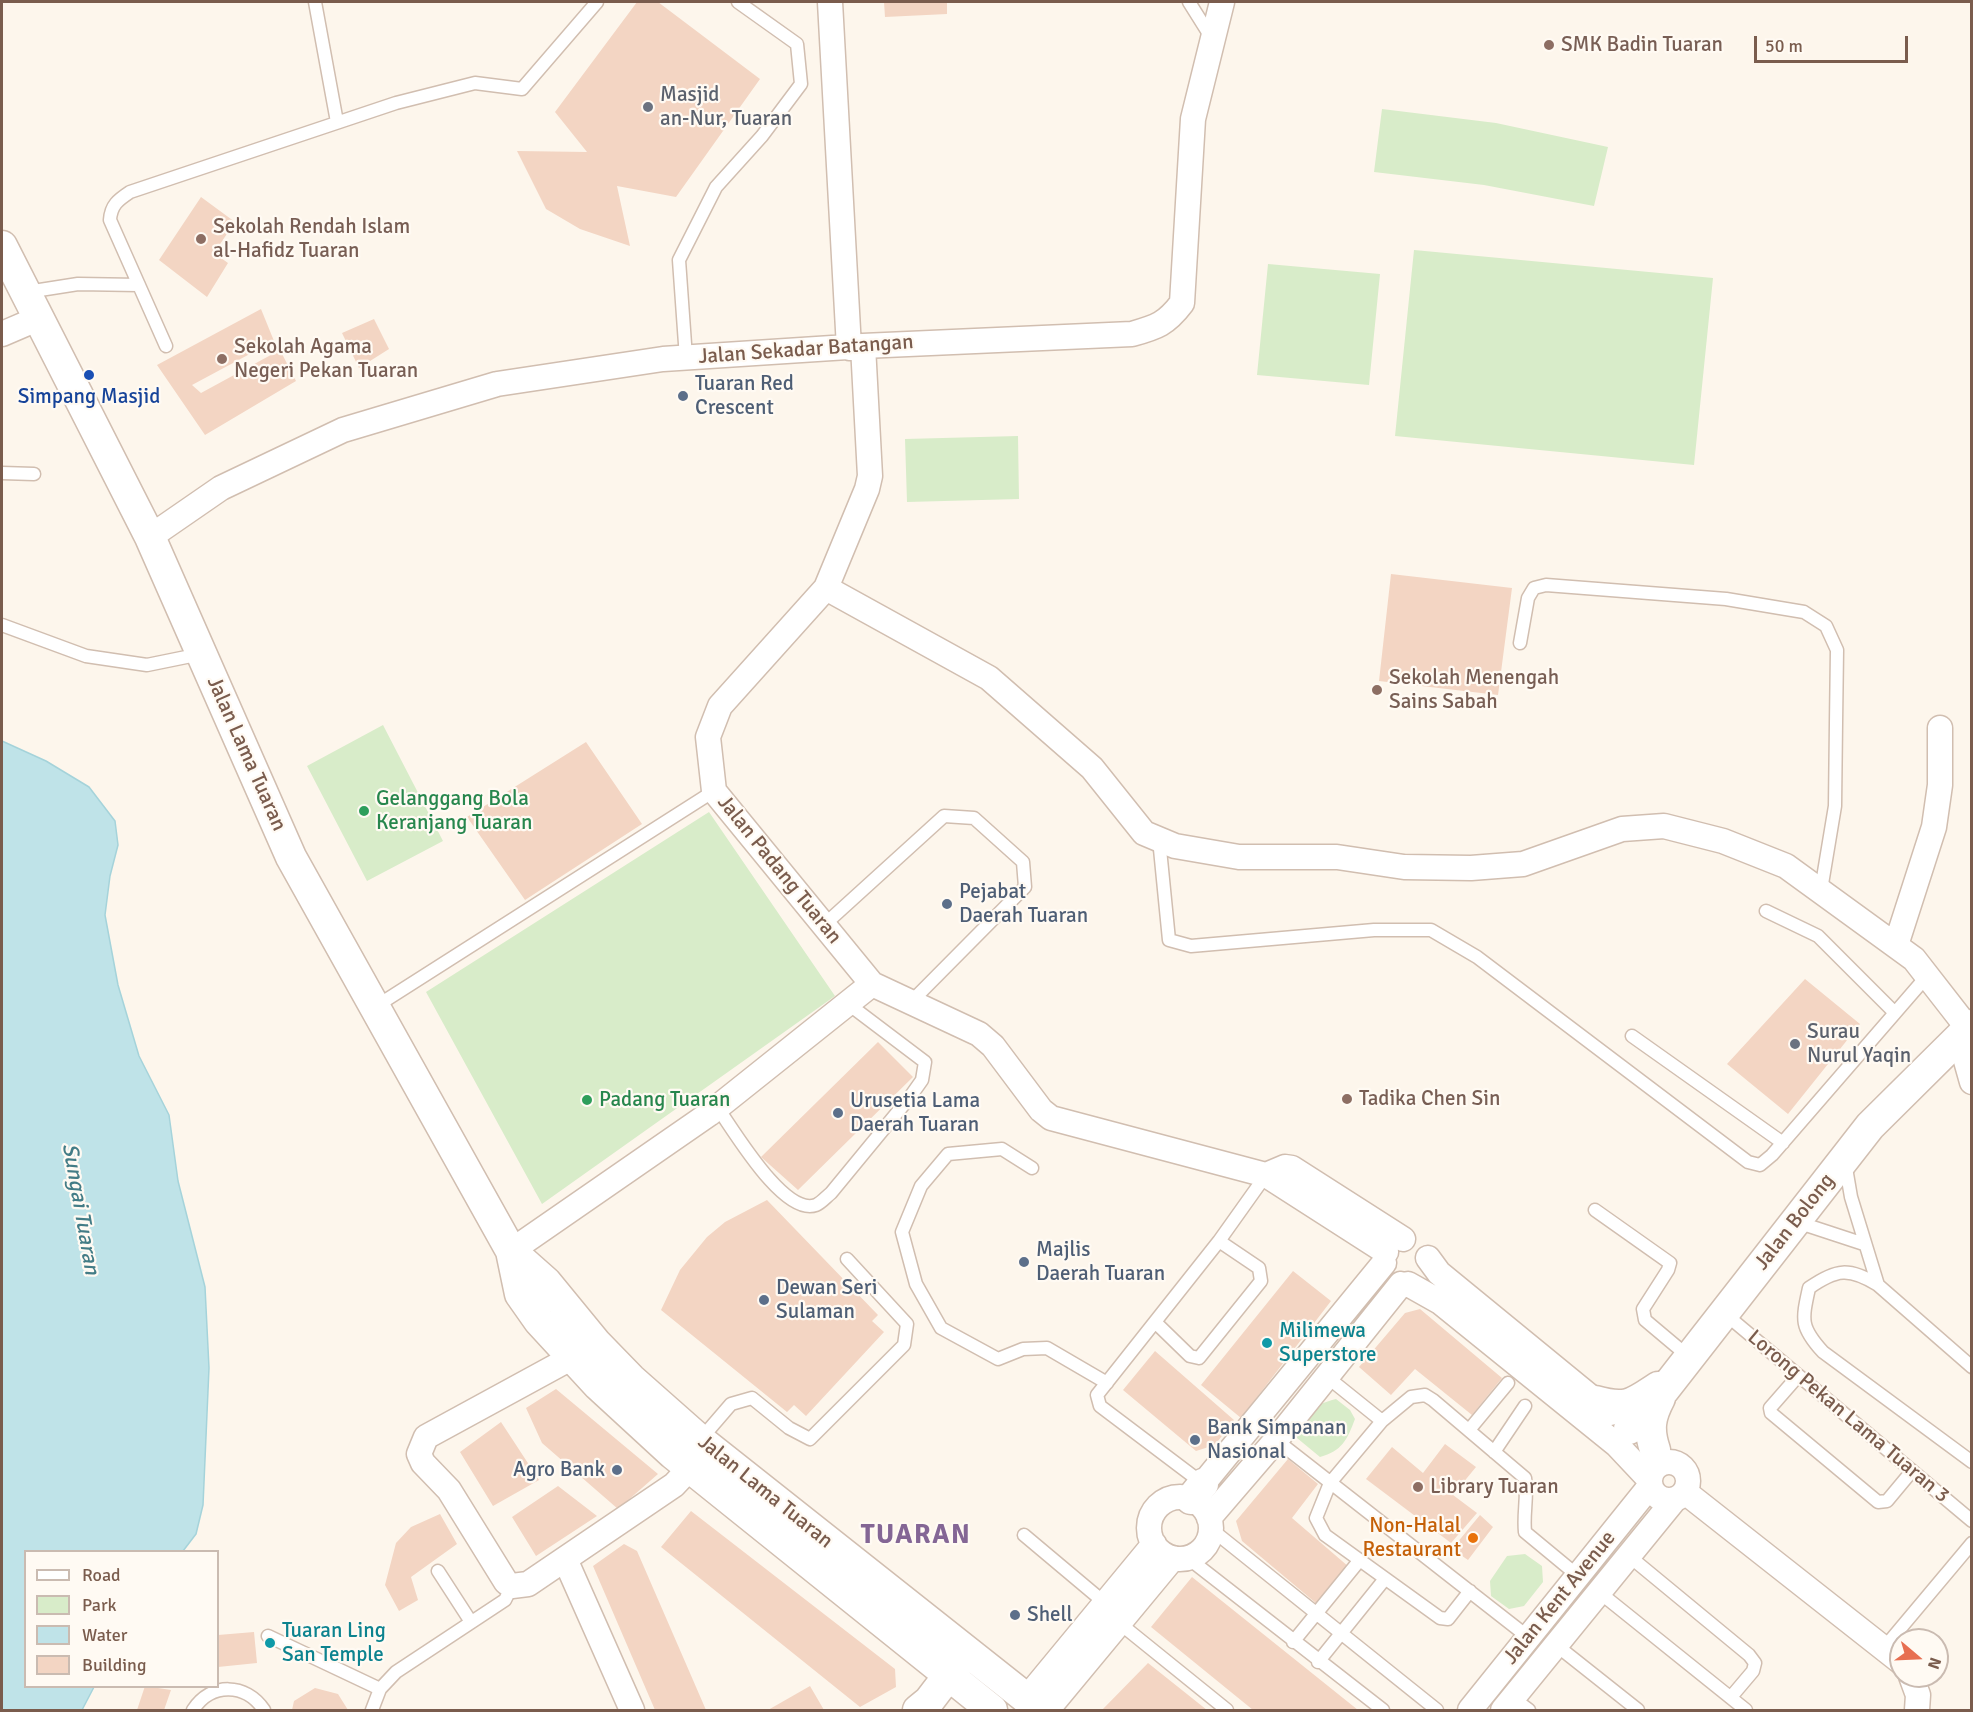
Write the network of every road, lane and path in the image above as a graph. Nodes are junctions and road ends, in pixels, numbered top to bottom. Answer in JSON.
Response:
{"nodes":[{"id":1,"x":315,"y":2,"type":"edge"},
{"id":2,"x":597,"y":2,"type":"edge"},
{"id":3,"x":738,"y":2,"type":"edge"},
{"id":4,"x":831,"y":2,"type":"edge"},
{"id":5,"x":1189,"y":2,"type":"edge"},
{"id":6,"x":1222,"y":2,"type":"edge"},
{"id":7,"x":1211,"y":37,"type":"junction"},
{"id":8,"x":337,"y":122,"type":"junction"},
{"id":9,"x":2,"y":246,"type":"edge"},
{"id":10,"x":139,"y":285,"type":"junction"},
{"id":11,"x":24,"y":292,"type":"junction"},
{"id":12,"x":37,"y":319,"type":"junction"},
{"id":13,"x":2,"y":334,"type":"edge"},
{"id":14,"x":166,"y":346,"type":"dead end"},
{"id":15,"x":856,"y":347,"type":"junction"},
{"id":16,"x":686,"y":358,"type":"junction"},
{"id":17,"x":2,"y":473,"type":"edge"},
{"id":18,"x":34,"y":474,"type":"dead end"},
{"id":19,"x":150,"y":537,"type":"junction"},
{"id":20,"x":826,"y":588,"type":"junction"},
{"id":21,"x":2,"y":625,"type":"edge"},
{"id":22,"x":1520,"y":643,"type":"dead end"},
{"id":23,"x":202,"y":654,"type":"junction"},
{"id":24,"x":1940,"y":728,"type":"dead end"},
{"id":25,"x":714,"y":791,"type":"junction"},
{"id":26,"x":1159,"y":839,"type":"junction"},
{"id":27,"x":1821,"y":890,"type":"junction"},
{"id":28,"x":1766,"y":910,"type":"dead end"},
{"id":29,"x":824,"y":925,"type":"junction"},
{"id":30,"x":1896,"y":945,"type":"junction"},
{"id":31,"x":1927,"y":976,"type":"junction"},
{"id":32,"x":872,"y":984,"type":"junction"},
{"id":33,"x":911,"y":1002,"type":"junction"},
{"id":34,"x":847,"y":1004,"type":"junction"},
{"id":35,"x":375,"y":1006,"type":"junction"},
{"id":36,"x":1895,"y":1013,"type":"junction"},
{"id":37,"x":1966,"y":1029,"type":"edge"},
{"id":38,"x":1632,"y":1036,"type":"dead end"},
{"id":39,"x":1971,"y":1082,"type":"edge"},
{"id":40,"x":717,"y":1107,"type":"junction"},
{"id":41,"x":1782,"y":1143,"type":"junction"},
{"id":42,"x":1845,"y":1158,"type":"junction"},
{"id":43,"x":1032,"y":1168,"type":"dead end"},
{"id":44,"x":1266,"y":1175,"type":"junction"},
{"id":45,"x":1595,"y":1210,"type":"dead end"},
{"id":46,"x":1796,"y":1221,"type":"junction"},
{"id":47,"x":1219,"y":1241,"type":"junction"},
{"id":48,"x":1864,"y":1244,"type":"junction"},
{"id":49,"x":511,"y":1251,"type":"junction"},
{"id":50,"x":1391,"y":1251,"type":"junction"},
{"id":51,"x":1428,"y":1258,"type":"junction"},
{"id":52,"x":847,"y":1259,"type":"dead end"},
{"id":53,"x":1405,"y":1284,"type":"junction"},
{"id":54,"x":1878,"y":1286,"type":"junction"},
{"id":55,"x":1724,"y":1313,"type":"junction"},
{"id":56,"x":1155,"y":1322,"type":"junction"},
{"id":57,"x":571,"y":1358,"type":"junction"},
{"id":58,"x":1971,"y":1367,"type":"edge"},
{"id":59,"x":1677,"y":1374,"type":"junction"},
{"id":60,"x":1326,"y":1376,"type":"junction"},
{"id":61,"x":1798,"y":1376,"type":"junction"},
{"id":62,"x":1107,"y":1383,"type":"junction"},
{"id":63,"x":1508,"y":1383,"type":"dead end"},
{"id":64,"x":1595,"y":1401,"type":"junction"},
{"id":65,"x":1525,"y":1406,"type":"dead end"},
{"id":66,"x":1382,"y":1421,"type":"junction"},
{"id":67,"x":1468,"y":1430,"type":"junction"},
{"id":68,"x":1623,"y":1437,"type":"junction"},
{"id":69,"x":1276,"y":1440,"type":"junction"},
{"id":70,"x":1494,"y":1452,"type":"junction"},
{"id":71,"x":695,"y":1454,"type":"junction"},
{"id":72,"x":1662,"y":1456,"type":"junction"},
{"id":73,"x":1971,"y":1462,"type":"edge"},
{"id":74,"x":1912,"y":1471,"type":"junction"},
{"id":75,"x":1330,"y":1483,"type":"junction"},
{"id":76,"x":1650,"y":1483,"type":"junction"},
{"id":77,"x":1680,"y":1496,"type":"junction"},
{"id":78,"x":1204,"y":1507,"type":"junction"},
{"id":79,"x":1971,"y":1521,"type":"edge"},
{"id":80,"x":1024,"y":1535,"type":"dead end"},
{"id":81,"x":1971,"y":1543,"type":"edge"},
{"id":82,"x":1154,"y":1544,"type":"junction"},
{"id":83,"x":1629,"y":1556,"type":"junction"},
{"id":84,"x":1181,"y":1558,"type":"junction"},
{"id":85,"x":565,"y":1559,"type":"junction"},
{"id":86,"x":1359,"y":1561,"type":"junction"},
{"id":87,"x":438,"y":1571,"type":"dead end"},
{"id":88,"x":1577,"y":1575,"type":"junction"},
{"id":89,"x":1384,"y":1580,"type":"junction"},
{"id":90,"x":512,"y":1586,"type":"junction"},
{"id":91,"x":1470,"y":1591,"type":"junction"},
{"id":92,"x":1599,"y":1592,"type":"junction"},
{"id":93,"x":1112,"y":1612,"type":"junction"},
{"id":94,"x":1317,"y":1614,"type":"junction"},
{"id":95,"x":471,"y":1622,"type":"junction"},
{"id":96,"x":1911,"y":1628,"type":"edge"},
{"id":97,"x":1341,"y":1634,"type":"junction"},
{"id":98,"x":268,"y":1636,"type":"dead end"},
{"id":99,"x":1528,"y":1637,"type":"junction"},
{"id":100,"x":1293,"y":1642,"type":"junction"},
{"id":101,"x":1556,"y":1645,"type":"junction"},
{"id":102,"x":967,"y":1652,"type":"junction"},
{"id":103,"x":1889,"y":1653,"type":"edge"},
{"id":104,"x":1318,"y":1662,"type":"junction"},
{"id":105,"x":948,"y":1675,"type":"junction"},
{"id":106,"x":1915,"y":1688,"type":"edge"},
{"id":107,"x":380,"y":1689,"type":"junction"},
{"id":108,"x":1731,"y":1697,"type":"junction"},
{"id":109,"x":923,"y":1706,"type":"edge"},
{"id":110,"x":1038,"y":1706,"type":"edge"},
{"id":111,"x":1515,"y":1706,"type":"edge"},
{"id":112,"x":193,"y":1710,"type":"edge"},
{"id":113,"x":264,"y":1710,"type":"edge"},
{"id":114,"x":372,"y":1710,"type":"edge"},
{"id":115,"x":632,"y":1710,"type":"edge"},
{"id":116,"x":980,"y":1710,"type":"edge"},
{"id":117,"x":992,"y":1710,"type":"edge"},
{"id":118,"x":1227,"y":1710,"type":"edge"},
{"id":119,"x":1383,"y":1710,"type":"edge"},
{"id":120,"x":1437,"y":1710,"type":"edge"},
{"id":121,"x":1470,"y":1710,"type":"edge"},
{"id":122,"x":1638,"y":1710,"type":"edge"},
{"id":123,"x":1746,"y":1710,"type":"edge"},
{"id":124,"x":1917,"y":1710,"type":"edge"}],
"edges":[{"from":1,"to":8,"type":"lane"},
{"from":2,"to":8,"type":"lane"},
{"from":3,"to":16,"type":"lane"},
{"from":4,"to":15,"type":"street","name":"Jalan Padang Tuaran"},
{"from":5,"to":7,"type":"lane"},
{"from":6,"to":7,"type":"street","name":"Jalan Sekadar Batangan"},
{"from":7,"to":15,"type":"street","name":"Jalan Sekadar Batangan"},
{"from":8,"to":10,"type":"lane"},
{"from":9,"to":11,"type":"street","name":"Jalan Lama Tuaran"},
{"from":10,"to":11,"type":"lane"},
{"from":10,"to":14,"type":"lane"},
{"from":11,"to":12,"type":"street","name":"Jalan Lama Tuaran"},
{"from":12,"to":13,"type":"street"},
{"from":12,"to":19,"type":"street","name":"Jalan Lama Tuaran"},
{"from":15,"to":16,"type":"street","name":"Jalan Sekadar Batangan"},
{"from":15,"to":20,"type":"street","name":"Jalan Padang Tuaran"},
{"from":16,"to":19,"type":"street","name":"Jalan Sekadar Batangan"},
{"from":17,"to":18,"type":"lane"},
{"from":19,"to":23,"type":"street","name":"Jalan Lama Tuaran"},
{"from":20,"to":25,"type":"street","name":"Jalan Padang Tuaran"},
{"from":20,"to":26,"type":"street"},
{"from":21,"to":23,"type":"lane"},
{"from":22,"to":27,"type":"lane"},
{"from":23,"to":35,"type":"street","name":"Jalan Lama Tuaran"},
{"from":24,"to":30,"type":"street"},
{"from":25,"to":29,"type":"street","name":"Jalan Padang Tuaran"},
{"from":25,"to":35,"type":"lane"},
{"from":26,"to":27,"type":"street"},
{"from":26,"to":41,"type":"lane"},
{"from":27,"to":30,"type":"street"},
{"from":28,"to":36,"type":"lane"},
{"from":29,"to":32,"type":"street","name":"Jalan Padang Tuaran"},
{"from":29,"to":33,"type":"lane"},
{"from":30,"to":31,"type":"street"},
{"from":31,"to":36,"type":"lane"},
{"from":31,"to":37,"type":"street"},
{"from":32,"to":33,"type":"street","name":"Jalan Padang Tuaran"},
{"from":32,"to":34,"type":"street"},
{"from":33,"to":44,"type":"street","name":"Jalan Padang Tuaran"},
{"from":34,"to":40,"type":"street"},
{"from":34,"to":40,"type":"lane"},
{"from":35,"to":49,"type":"street","name":"Jalan Lama Tuaran"},
{"from":36,"to":41,"type":"lane"},
{"from":37,"to":39,"type":"street"},
{"from":37,"to":42,"type":"street","name":"Jalan Bolong"},
{"from":38,"to":41,"type":"lane"},
{"from":40,"to":49,"type":"street"},
{"from":42,"to":46,"type":"street","name":"Jalan Bolong"},
{"from":42,"to":48,"type":"lane"},
{"from":43,"to":62,"type":"lane"},
{"from":44,"to":47,"type":"lane"},
{"from":44,"to":50,"type":"street","name":"Jalan Padang Tuaran"},
{"from":45,"to":59,"type":"lane"},
{"from":46,"to":48,"type":"lane"},
{"from":46,"to":55,"type":"street","name":"Jalan Bolong"},
{"from":47,"to":56,"type":"lane"},
{"from":47,"to":56,"type":"lane"},
{"from":48,"to":54,"type":"lane"},
{"from":49,"to":57,"type":"street","name":"Jalan Lama Tuaran"},
{"from":49,"to":71,"type":"street","name":"Jalan Lama Tuaran"},
{"from":50,"to":51,"type":"street"},
{"from":50,"to":53,"type":"street"},
{"from":50,"to":78,"type":"street"},
{"from":51,"to":53,"type":"street"},
{"from":51,"to":64,"type":"street"},
{"from":52,"to":71,"type":"lane"},
{"from":53,"to":60,"type":"street"},
{"from":53,"to":68,"type":"street"},
{"from":54,"to":58,"type":"lane"},
{"from":54,"to":73,"type":"lane"},
{"from":55,"to":59,"type":"street","name":"Jalan Bolong"},
{"from":55,"to":61,"type":"lane","name":"Lorong Pekan Lama Tuaran 3"},
{"from":56,"to":62,"type":"lane"},
{"from":57,"to":71,"type":"street","name":"Jalan Lama Tuaran"},
{"from":57,"to":90,"type":"street"},
{"from":59,"to":64,"type":"street"},
{"from":59,"to":68,"type":"street","name":"Jalan Bolong"},
{"from":59,"to":72,"type":"street"},
{"from":60,"to":66,"type":"lane"},
{"from":60,"to":69,"type":"street"},
{"from":61,"to":74,"type":"lane","name":"Lorong Pekan Lama Tuaran 3"},
{"from":61,"to":74,"type":"lane"},
{"from":62,"to":78,"type":"lane"},
{"from":63,"to":67,"type":"lane"},
{"from":64,"to":68,"type":"street"},
{"from":65,"to":70,"type":"lane"},
{"from":66,"to":67,"type":"lane"},
{"from":66,"to":75,"type":"lane"},
{"from":67,"to":70,"type":"lane"},
{"from":68,"to":72,"type":"street"},
{"from":68,"to":76,"type":"street"},
{"from":69,"to":75,"type":"lane"},
{"from":69,"to":78,"type":"street"},
{"from":70,"to":88,"type":"lane"},
{"from":71,"to":85,"type":"street"},
{"from":71,"to":102,"type":"street","name":"Jalan Lama Tuaran"},
{"from":71,"to":105,"type":"street","name":"Jalan Lama Tuaran"},
{"from":72,"to":76,"type":"street"},
{"from":72,"to":77,"type":"street"},
{"from":74,"to":79,"type":"lane","name":"Lorong Pekan Lama Tuaran 3"},
{"from":75,"to":86,"type":"lane"},
{"from":75,"to":91,"type":"lane"},
{"from":76,"to":77,"type":"street"},
{"from":76,"to":88,"type":"street","name":"Jalan Kent Avenue"},
{"from":77,"to":83,"type":"street","name":"Jalan Kent Avenue"},
{"from":77,"to":103,"type":"street"},
{"from":78,"to":82,"type":"street"},
{"from":78,"to":84,"type":"street"},
{"from":78,"to":94,"type":"lane"},
{"from":80,"to":93,"type":"lane"},
{"from":81,"to":96,"type":"lane"},
{"from":82,"to":84,"type":"street"},
{"from":82,"to":93,"type":"street"},
{"from":83,"to":92,"type":"street","name":"Jalan Kent Avenue"},
{"from":83,"to":108,"type":"lane"},
{"from":84,"to":93,"type":"street"},
{"from":84,"to":100,"type":"lane"},
{"from":85,"to":90,"type":"street"},
{"from":85,"to":115,"type":"street"},
{"from":86,"to":89,"type":"lane"},
{"from":86,"to":94,"type":"lane"},
{"from":87,"to":95,"type":"lane"},
{"from":88,"to":99,"type":"street","name":"Jalan Kent Avenue"},
{"from":89,"to":91,"type":"lane"},
{"from":89,"to":97,"type":"lane"},
{"from":90,"to":95,"type":"lane"},
{"from":91,"to":99,"type":"lane"},
{"from":92,"to":101,"type":"street","name":"Jalan Kent Avenue"},
{"from":92,"to":108,"type":"lane"},
{"from":93,"to":110,"type":"street"},
{"from":93,"to":118,"type":"lane"},
{"from":94,"to":97,"type":"lane"},
{"from":94,"to":100,"type":"lane"},
{"from":95,"to":107,"type":"lane"},
{"from":97,"to":104,"type":"lane"},
{"from":97,"to":120,"type":"lane"},
{"from":98,"to":107,"type":"lane"},
{"from":99,"to":121,"type":"street","name":"Jalan Kent Avenue"},
{"from":100,"to":104,"type":"lane"},
{"from":101,"to":111,"type":"street","name":"Jalan Kent Avenue"},
{"from":101,"to":122,"type":"lane"},
{"from":102,"to":105,"type":"street"},
{"from":102,"to":110,"type":"street","name":"Jalan Lama Tuaran"},
{"from":104,"to":119,"type":"lane"},
{"from":105,"to":109,"type":"street"},
{"from":105,"to":117,"type":"street","name":"Jalan Lama Tuaran"},
{"from":106,"to":124,"type":"street"},
{"from":107,"to":114,"type":"lane"},
{"from":108,"to":123,"type":"lane"},
{"from":109,"to":116,"type":"street"},
{"from":112,"to":113,"type":"lane"}]}
